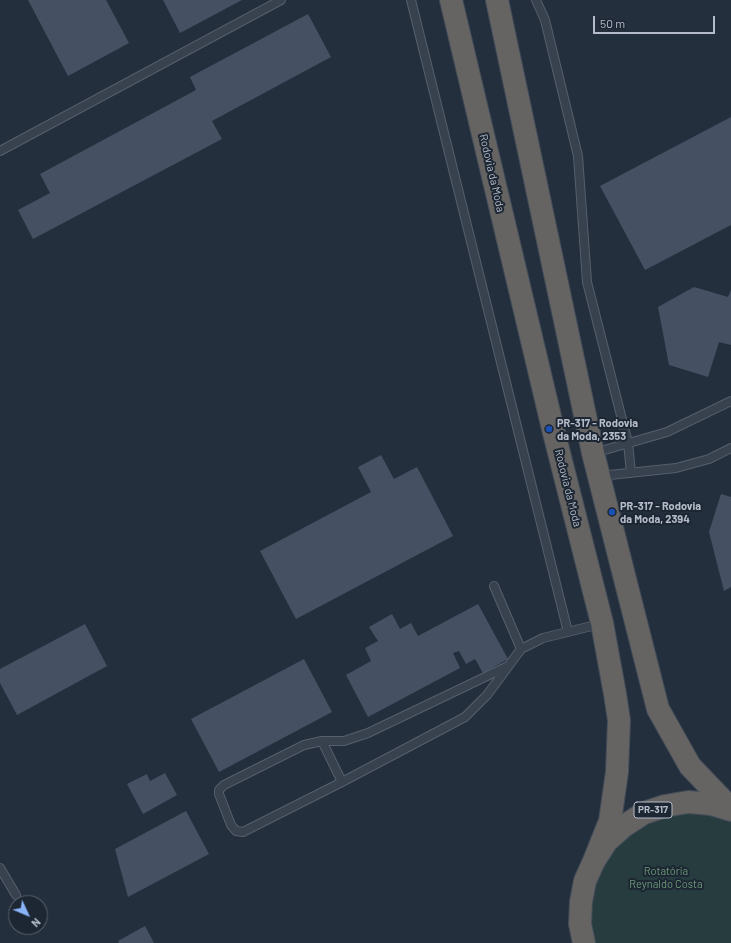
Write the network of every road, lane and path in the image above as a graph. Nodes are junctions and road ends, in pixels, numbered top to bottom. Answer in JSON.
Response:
{"nodes":[{"id":1,"x":282,"y":0,"type":"edge"},
{"id":2,"x":411,"y":0,"type":"edge"},
{"id":3,"x":451,"y":0,"type":"edge"},
{"id":4,"x":497,"y":0,"type":"edge"},
{"id":5,"x":536,"y":0,"type":"edge"},
{"id":6,"x":0,"y":151,"type":"edge"},
{"id":7,"x":731,"y":401,"type":"edge"},
{"id":8,"x":628,"y":443,"type":"junction"},
{"id":9,"x":731,"y":448,"type":"edge"},
{"id":10,"x":593,"y":453,"type":"junction"},
{"id":11,"x":631,"y":473,"type":"junction"},
{"id":12,"x":599,"y":476,"type":"junction"},
{"id":13,"x":494,"y":586,"type":"dead end"},
{"id":14,"x":602,"y":624,"type":"junction"},
{"id":15,"x":568,"y":632,"type":"junction"},
{"id":16,"x":521,"y":649,"type":"junction"},
{"id":17,"x":506,"y":667,"type":"junction"},
{"id":18,"x":322,"y":741,"type":"junction"},
{"id":19,"x":342,"y":782,"type":"junction"},
{"id":20,"x":731,"y":810,"type":"edge"},
{"id":21,"x":594,"y":860,"type":"junction"},
{"id":22,"x":0,"y":868,"type":"edge"},
{"id":23,"x":16,"y":895,"type":"dead end"},
{"id":24,"x":584,"y":943,"type":"edge"}],
"edges":[{"from":1,"to":6,"type":"lane"},
{"from":2,"to":15,"type":"lane"},
{"from":3,"to":14,"type":"highway","name":"Rodovia da Moda","number":"PR-317"},
{"from":4,"to":10,"type":"highway","number":"PR-317"},
{"from":5,"to":8,"type":"lane"},
{"from":7,"to":8,"type":"lane"},
{"from":8,"to":10,"type":"lane"},
{"from":8,"to":11,"type":"lane"},
{"from":9,"to":11,"type":"lane"},
{"from":10,"to":12,"type":"highway","number":"PR-317"},
{"from":11,"to":12,"type":"lane"},
{"from":12,"to":20,"type":"highway","number":"PR-317"},
{"from":13,"to":16,"type":"lane"},
{"from":14,"to":15,"type":"lane"},
{"from":14,"to":21,"type":"highway","name":"Rodovia da Moda","number":"PR-317"},
{"from":15,"to":16,"type":"lane"},
{"from":16,"to":17,"type":"lane"},
{"from":17,"to":18,"type":"lane"},
{"from":17,"to":19,"type":"lane"},
{"from":18,"to":19,"type":"lane"},
{"from":18,"to":19,"type":"lane"},
{"from":20,"to":21,"type":"highway","number":"PR-317"},
{"from":21,"to":24,"type":"highway","number":"PR-317"},
{"from":22,"to":23,"type":"lane"}]}
